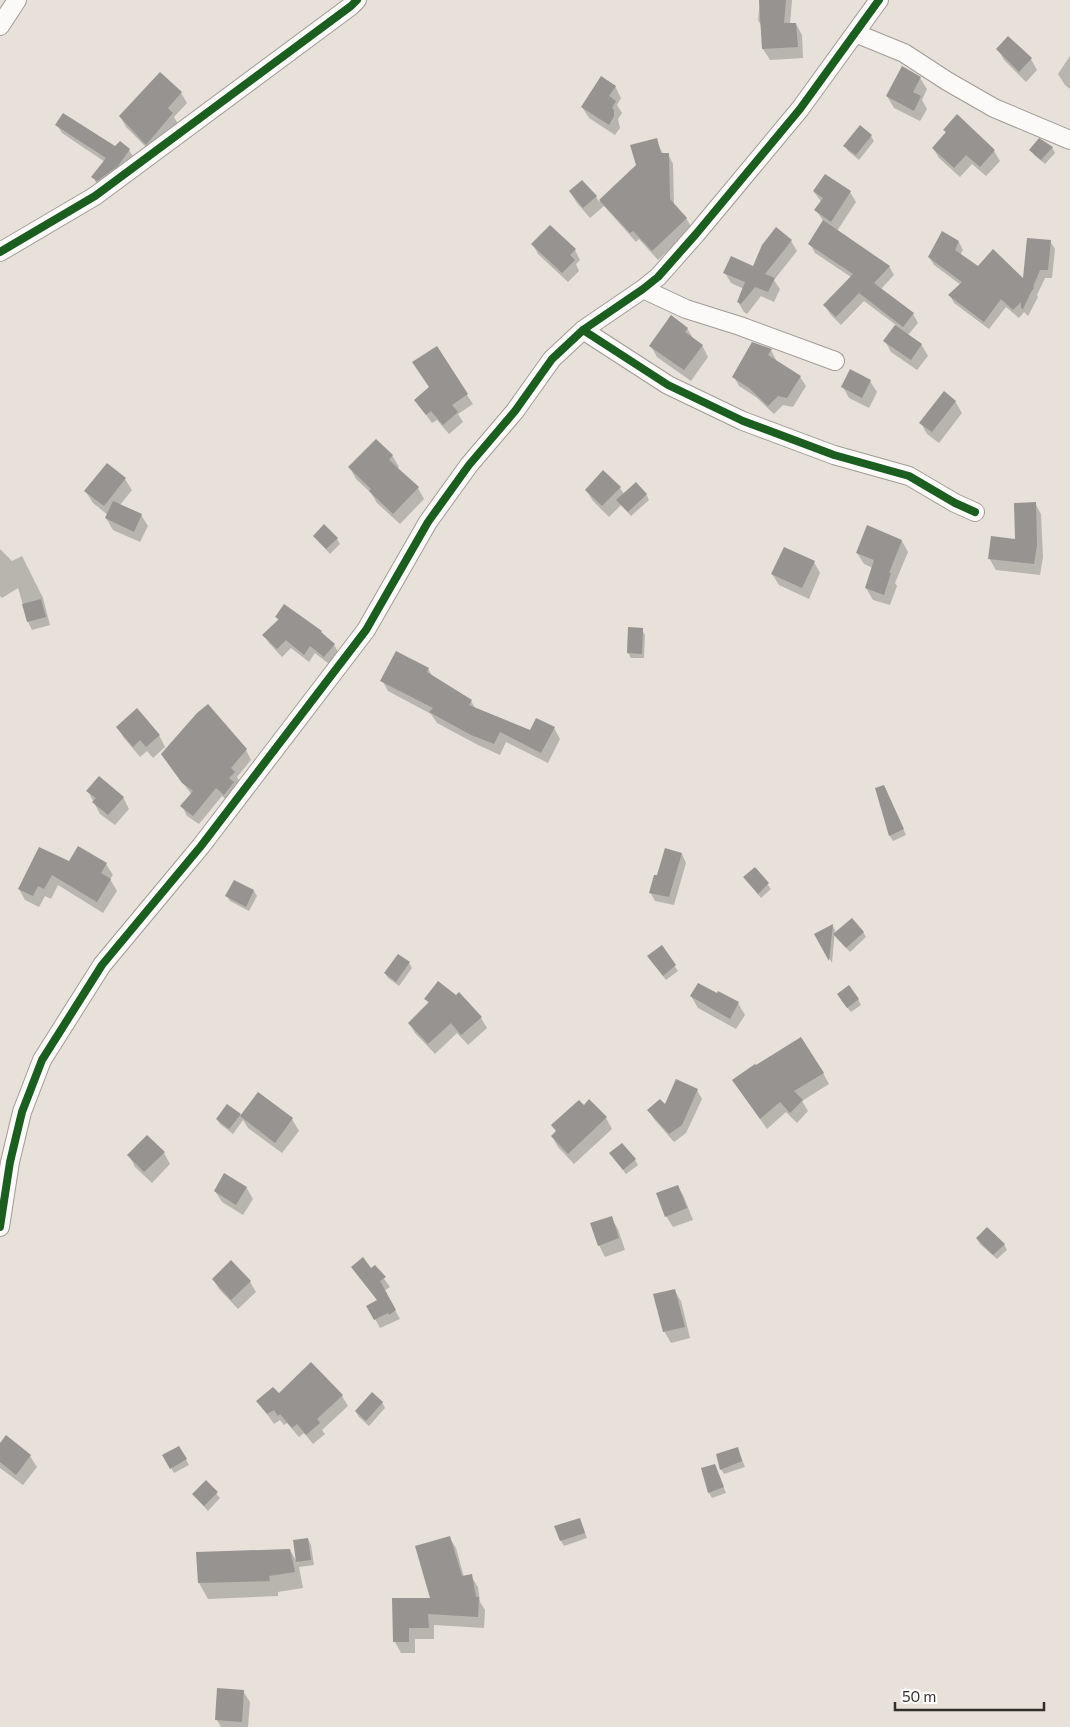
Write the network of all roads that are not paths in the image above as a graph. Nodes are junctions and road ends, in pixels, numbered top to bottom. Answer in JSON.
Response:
{"nodes":[{"id":1,"x":17,"y":0,"type":"edge"},
{"id":2,"x":357,"y":0,"type":"edge"},
{"id":3,"x":879,"y":0,"type":"edge"},
{"id":4,"x":0,"y":26,"type":"edge"},
{"id":5,"x":855,"y":32,"type":"junction"},
{"id":6,"x":1070,"y":140,"type":"edge"},
{"id":7,"x":0,"y":252,"type":"edge"},
{"id":8,"x":643,"y":290,"type":"junction"},
{"id":9,"x":583,"y":330,"type":"junction"},
{"id":10,"x":835,"y":361,"type":"dead end"},
{"id":11,"x":975,"y":512,"type":"dead end"},
{"id":12,"x":0,"y":1227,"type":"edge"}],
"edges":[{"from":1,"to":4,"type":"street"},
{"from":2,"to":7,"type":"street"},
{"from":3,"to":5,"type":"street"},
{"from":5,"to":6,"type":"street"},
{"from":5,"to":8,"type":"street"},
{"from":8,"to":9,"type":"street"},
{"from":8,"to":10,"type":"street"},
{"from":9,"to":11,"type":"street"},
{"from":9,"to":12,"type":"street"}]}
